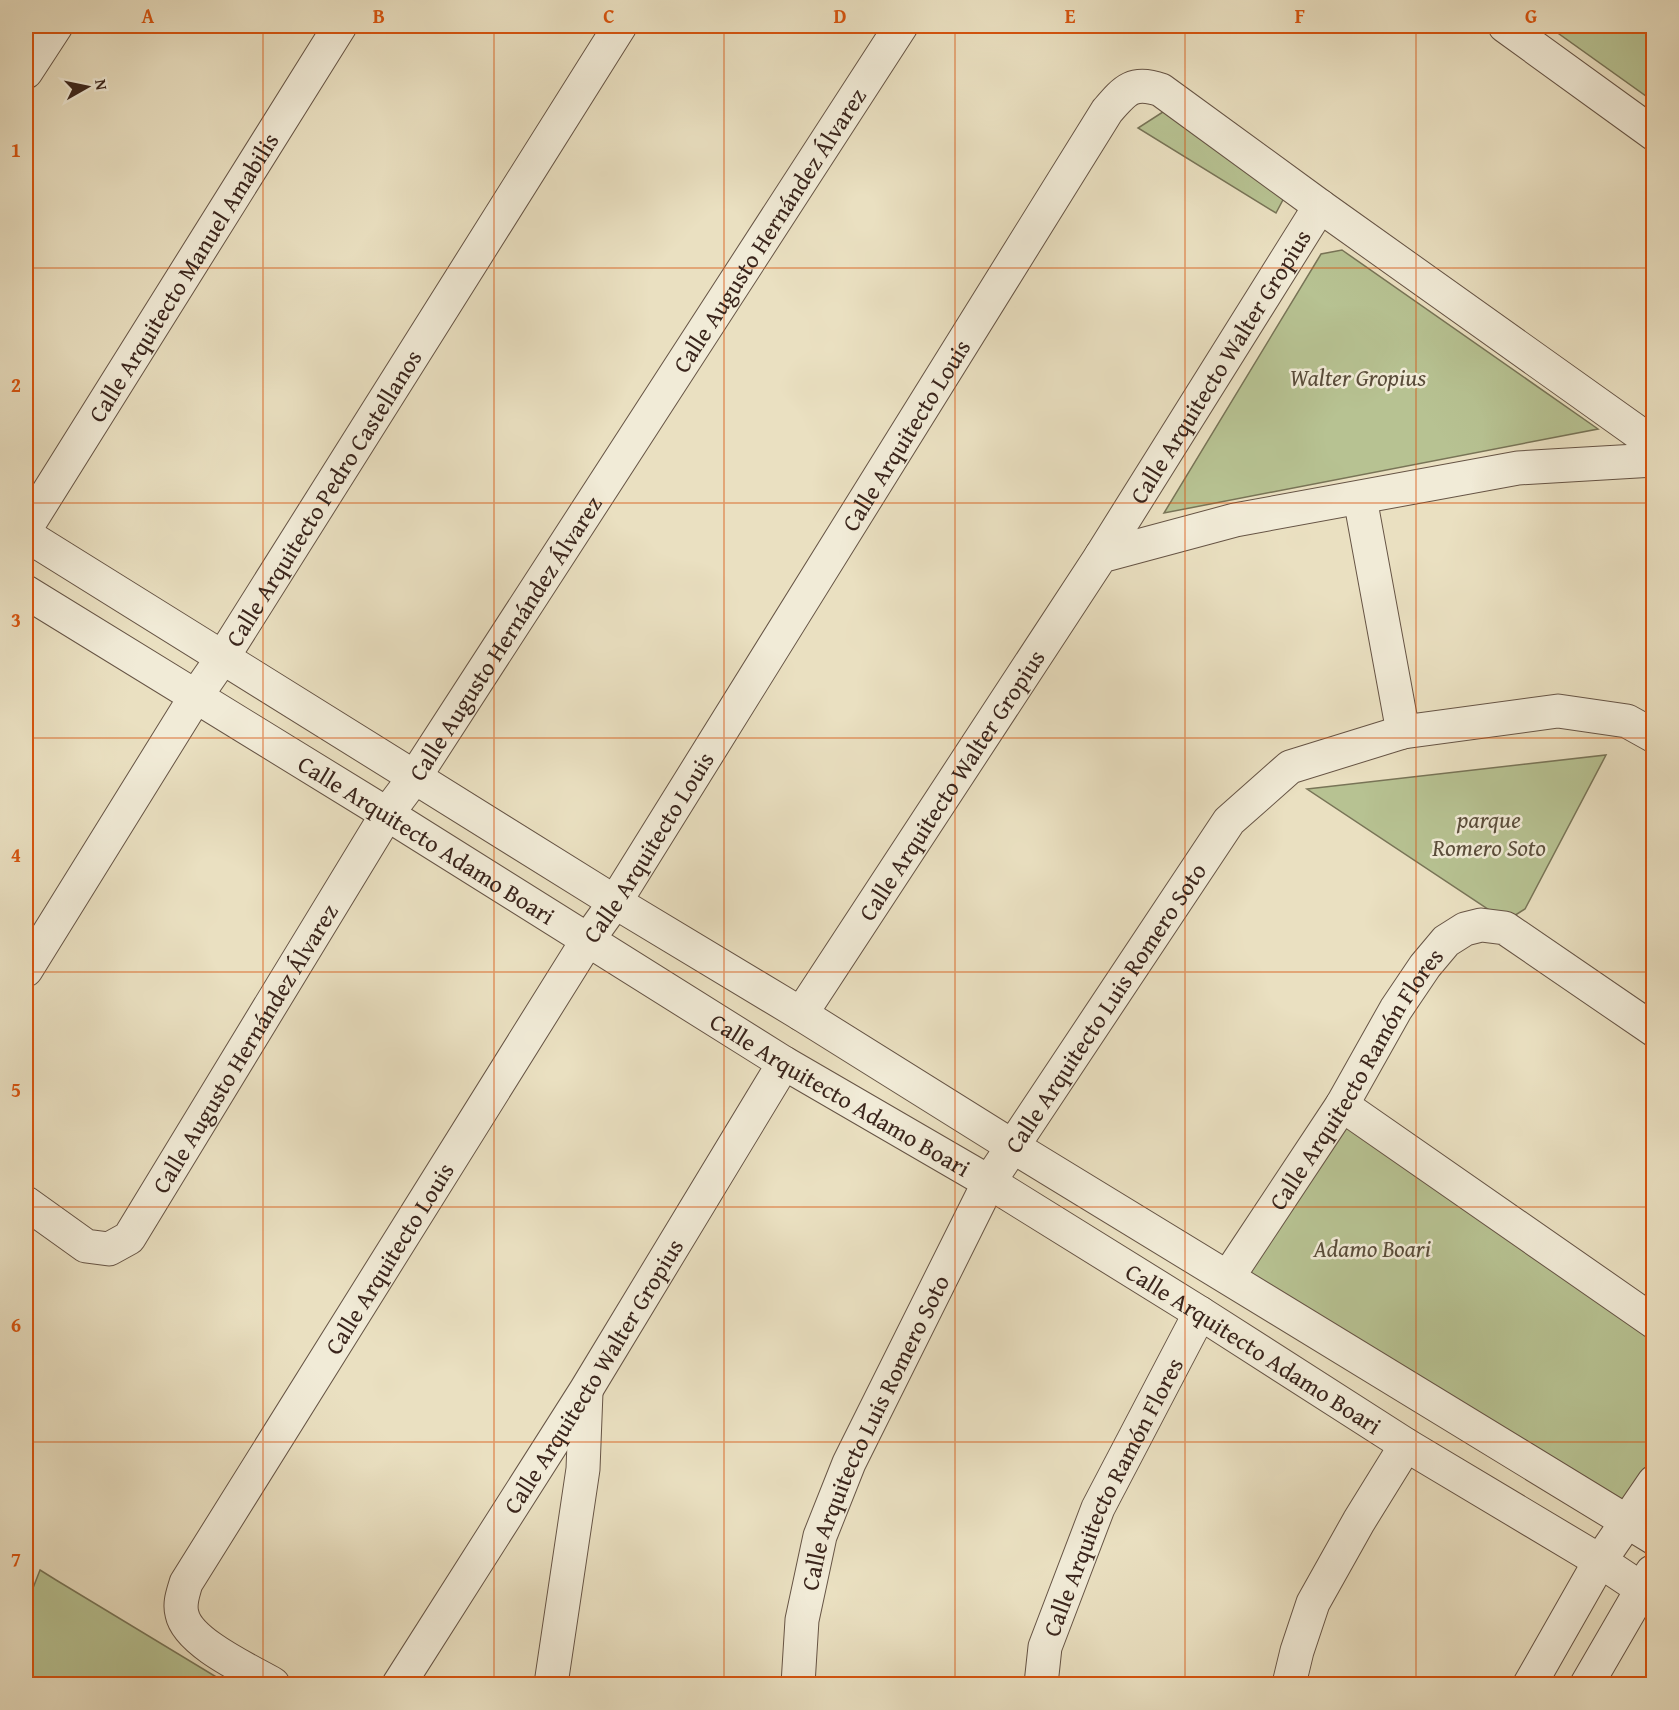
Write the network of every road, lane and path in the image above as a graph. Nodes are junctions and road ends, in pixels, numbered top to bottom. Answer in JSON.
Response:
{"nodes":[{"id":1,"x":56,"y":26,"type":"edge"},
{"id":2,"x":340,"y":26,"type":"edge"},
{"id":3,"x":620,"y":26,"type":"edge"},
{"id":4,"x":902,"y":26,"type":"edge"},
{"id":5,"x":1505,"y":26,"type":"edge"},
{"id":6,"x":26,"y":72,"type":"edge"},
{"id":7,"x":1136,"y":85,"type":"joint"},
{"id":8,"x":1653,"y":134,"type":"edge"},
{"id":9,"x":1320,"y":206,"type":"junction"},
{"id":10,"x":1653,"y":444,"type":"edge"},
{"id":11,"x":1653,"y":460,"type":"edge"},
{"id":12,"x":1360,"y":498,"type":"junction"},
{"id":13,"x":26,"y":528,"type":"edge"},
{"id":14,"x":26,"y":535,"type":"edge"},
{"id":15,"x":1101,"y":556,"type":"junction"},
{"id":16,"x":26,"y":592,"type":"edge"},
{"id":17,"x":223,"y":657,"type":"junction"},
{"id":18,"x":196,"y":696,"type":"junction"},
{"id":19,"x":1403,"y":732,"type":"junction"},
{"id":20,"x":1653,"y":736,"type":"edge"},
{"id":21,"x":414,"y":778,"type":"junction"},
{"id":22,"x":387,"y":814,"type":"junction"},
{"id":23,"x":615,"y":902,"type":"junction"},
{"id":24,"x":587,"y":941,"type":"junction"},
{"id":25,"x":26,"y":970,"type":"edge"},
{"id":26,"x":801,"y":1014,"type":"junction"},
{"id":27,"x":1653,"y":1030,"type":"edge"},
{"id":28,"x":784,"y":1063,"type":"junction"},
{"id":29,"x":1342,"y":1105,"type":"junction"},
{"id":30,"x":1012,"y":1146,"type":"junction"},
{"id":31,"x":989,"y":1182,"type":"junction"},
{"id":32,"x":26,"y":1203,"type":"edge"},
{"id":33,"x":1228,"y":1277,"type":"junction"},
{"id":34,"x":1200,"y":1313,"type":"junction"},
{"id":35,"x":1653,"y":1322,"type":"edge"},
{"id":36,"x":586,"y":1390,"type":"junction"},
{"id":37,"x":1406,"y":1445,"type":"junction"},
{"id":38,"x":1653,"y":1482,"type":"edge"},
{"id":39,"x":1640,"y":1530,"type":"edge"},
{"id":40,"x":1600,"y":1561,"type":"junction"},
{"id":41,"x":1649,"y":1585,"type":"edge"},
{"id":42,"x":273,"y":1684,"type":"edge"},
{"id":43,"x":399,"y":1684,"type":"edge"},
{"id":44,"x":551,"y":1684,"type":"edge"},
{"id":45,"x":798,"y":1684,"type":"edge"},
{"id":46,"x":1041,"y":1684,"type":"edge"},
{"id":47,"x":1289,"y":1684,"type":"edge"},
{"id":48,"x":1530,"y":1684,"type":"edge"},
{"id":49,"x":1587,"y":1684,"type":"edge"}],
"edges":[{"from":1,"to":6,"type":"street"},
{"from":2,"to":13,"type":"street","name":"Calle Arquitecto Manuel Amabilis"},
{"from":3,"to":17,"type":"street","name":"Calle Arquitecto Pedro Castellanos"},
{"from":4,"to":21,"type":"street","name":"Calle Augusto Hernández Álvarez"},
{"from":5,"to":8,"type":"street"},
{"from":7,"to":9,"type":"street","name":"Calle Arquitecto Walter Gropius"},
{"from":7,"to":23,"type":"street","name":"Calle Arquitecto Louis"},
{"from":9,"to":10,"type":"street","name":"Calle Arquitecto Walter Gropius"},
{"from":9,"to":15,"type":"street","name":"Calle Arquitecto Walter Gropius"},
{"from":11,"to":12,"type":"street","name":"Calle Arquitecto Walter Gropius"},
{"from":12,"to":15,"type":"street","name":"Calle Arquitecto Walter Gropius"},
{"from":12,"to":19,"type":"street"},
{"from":14,"to":17,"type":"street","name":"Calle Arquitecto Adamo Boari"},
{"from":15,"to":26,"type":"street","name":"Calle Arquitecto Walter Gropius"},
{"from":16,"to":18,"type":"street","name":"Calle Arquitecto Adamo Boari"},
{"from":17,"to":18,"type":"street","name":"Calle Arquitecto Pedro Castellanos"},
{"from":17,"to":21,"type":"street","name":"Calle Arquitecto Adamo Boari"},
{"from":18,"to":22,"type":"street","name":"Calle Arquitecto Adamo Boari"},
{"from":18,"to":25,"type":"street","name":"Calle Arquitecto Pedro Castellanos"},
{"from":19,"to":20,"type":"street","name":"Calle Arquitecto Luis Romero Soto"},
{"from":19,"to":30,"type":"street","name":"Calle Arquitecto Luis Romero Soto"},
{"from":21,"to":22,"type":"street","name":"Calle Augusto Hernández Álvarez"},
{"from":21,"to":23,"type":"street","name":"Calle Arquitecto Adamo Boari"},
{"from":22,"to":24,"type":"street","name":"Calle Arquitecto Adamo Boari"},
{"from":22,"to":32,"type":"street","name":"Calle Augusto Hernández Álvarez"},
{"from":23,"to":24,"type":"street","name":"Calle Arquitecto Louis"},
{"from":23,"to":26,"type":"street","name":"Calle Arquitecto Adamo Boari"},
{"from":24,"to":28,"type":"street","name":"Calle Arquitecto Adamo Boari"},
{"from":24,"to":42,"type":"street","name":"Calle Arquitecto Louis"},
{"from":26,"to":30,"type":"street","name":"Calle Arquitecto Adamo Boari"},
{"from":27,"to":29,"type":"street","name":"Calle Arquitecto Ramón Flores"},
{"from":28,"to":31,"type":"street","name":"Calle Arquitecto Adamo Boari"},
{"from":28,"to":36,"type":"street","name":"Calle Arquitecto Walter Gropius"},
{"from":29,"to":33,"type":"street","name":"Calle Arquitecto Ramón Flores"},
{"from":29,"to":35,"type":"street"},
{"from":30,"to":31,"type":"street","name":"Calle Arquitecto Luis Romero Soto"},
{"from":30,"to":33,"type":"street","name":"Calle Arquitecto Adamo Boari"},
{"from":31,"to":34,"type":"street","name":"Calle Arquitecto Adamo Boari"},
{"from":31,"to":45,"type":"street","name":"Calle Arquitecto Luis Romero Soto"},
{"from":33,"to":39,"type":"street","name":"Calle Arquitecto Adamo Boari"},
{"from":34,"to":37,"type":"street","name":"Calle Arquitecto Adamo Boari"},
{"from":34,"to":46,"type":"street","name":"Calle Arquitecto Ramón Flores"},
{"from":36,"to":43,"type":"street","name":"Calle Arquitecto Walter Gropius"},
{"from":36,"to":44,"type":"street"},
{"from":37,"to":40,"type":"street","name":"Calle Arquitecto Adamo Boari"},
{"from":37,"to":47,"type":"street"},
{"from":38,"to":39,"type":"street"},
{"from":39,"to":40,"type":"street"},
{"from":40,"to":41,"type":"street","name":"Calle Arquitecto Adamo Boari"},
{"from":40,"to":48,"type":"street"},
{"from":41,"to":49,"type":"street"}]}
